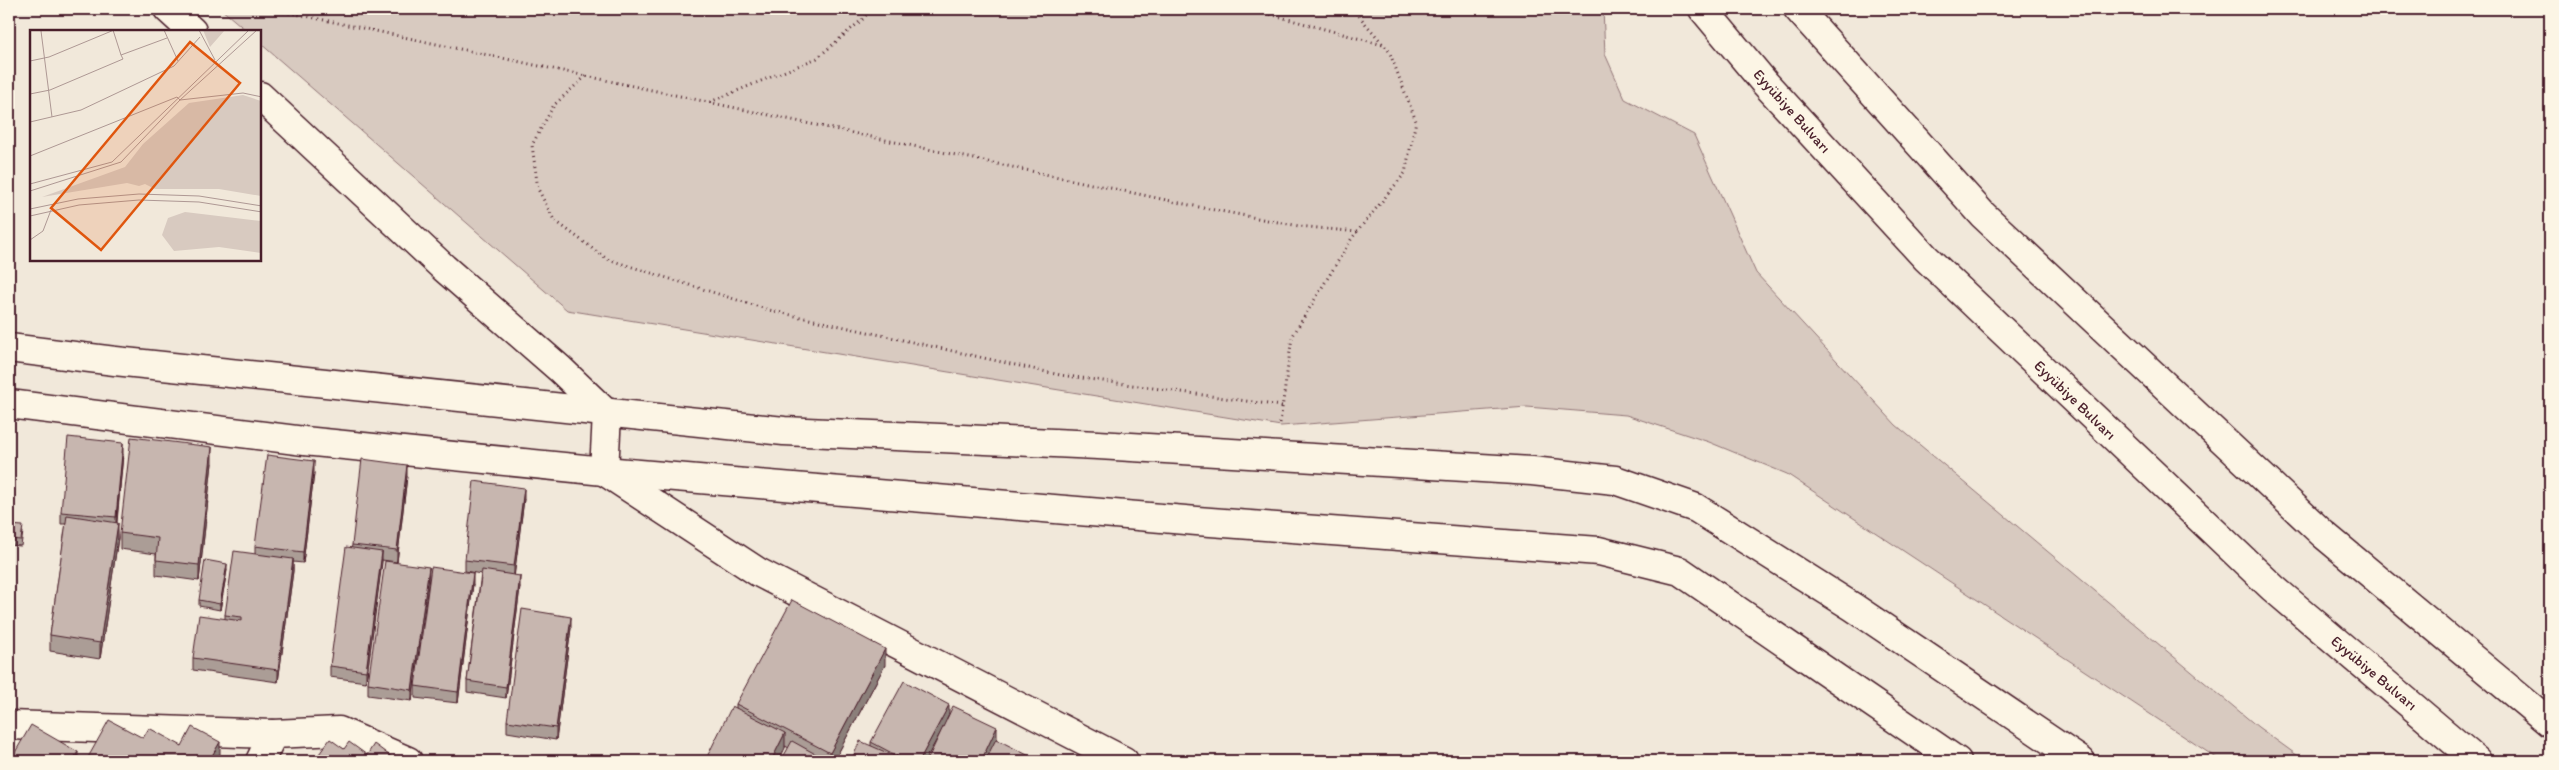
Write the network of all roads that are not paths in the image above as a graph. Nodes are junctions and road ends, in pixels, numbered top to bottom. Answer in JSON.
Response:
{"nodes":[{"id":1,"x":168,"y":9,"type":"edge"},
{"id":2,"x":1703,"y":9,"type":"edge"},
{"id":3,"x":1798,"y":9,"type":"edge"},
{"id":4,"x":191,"y":30,"type":"edge"},
{"id":5,"x":261,"y":97,"type":"edge"},
{"id":6,"x":9,"y":348,"type":"edge"},
{"id":7,"x":9,"y":404,"type":"edge"},
{"id":8,"x":607,"y":414,"type":"junction"},
{"id":9,"x":604,"y":471,"type":"junction"},
{"id":10,"x":2550,"y":723,"type":"edge"},
{"id":11,"x":9,"y":725,"type":"edge"},
{"id":12,"x":273,"y":734,"type":"junction"},
{"id":13,"x":260,"y":761,"type":"edge"},
{"id":14,"x":408,"y":761,"type":"edge"},
{"id":15,"x":1124,"y":761,"type":"edge"},
{"id":16,"x":1956,"y":761,"type":"edge"},
{"id":17,"x":2081,"y":761,"type":"edge"},
{"id":18,"x":2477,"y":761,"type":"edge"}],
"edges":[{"from":1,"to":4,"type":"main road"},
{"from":2,"to":18,"type":"main road","name":"Eyyübiye Bulvarı"},
{"from":3,"to":10,"type":"main road"},
{"from":5,"to":8,"type":"main road"},
{"from":6,"to":8,"type":"main road"},
{"from":7,"to":9,"type":"main road"},
{"from":8,"to":9,"type":"main road"},
{"from":8,"to":17,"type":"main road"},
{"from":9,"to":15,"type":"main road"},
{"from":9,"to":16,"type":"main road"},
{"from":11,"to":12,"type":"main road"},
{"from":12,"to":13,"type":"main road"},
{"from":12,"to":14,"type":"main road"}]}
